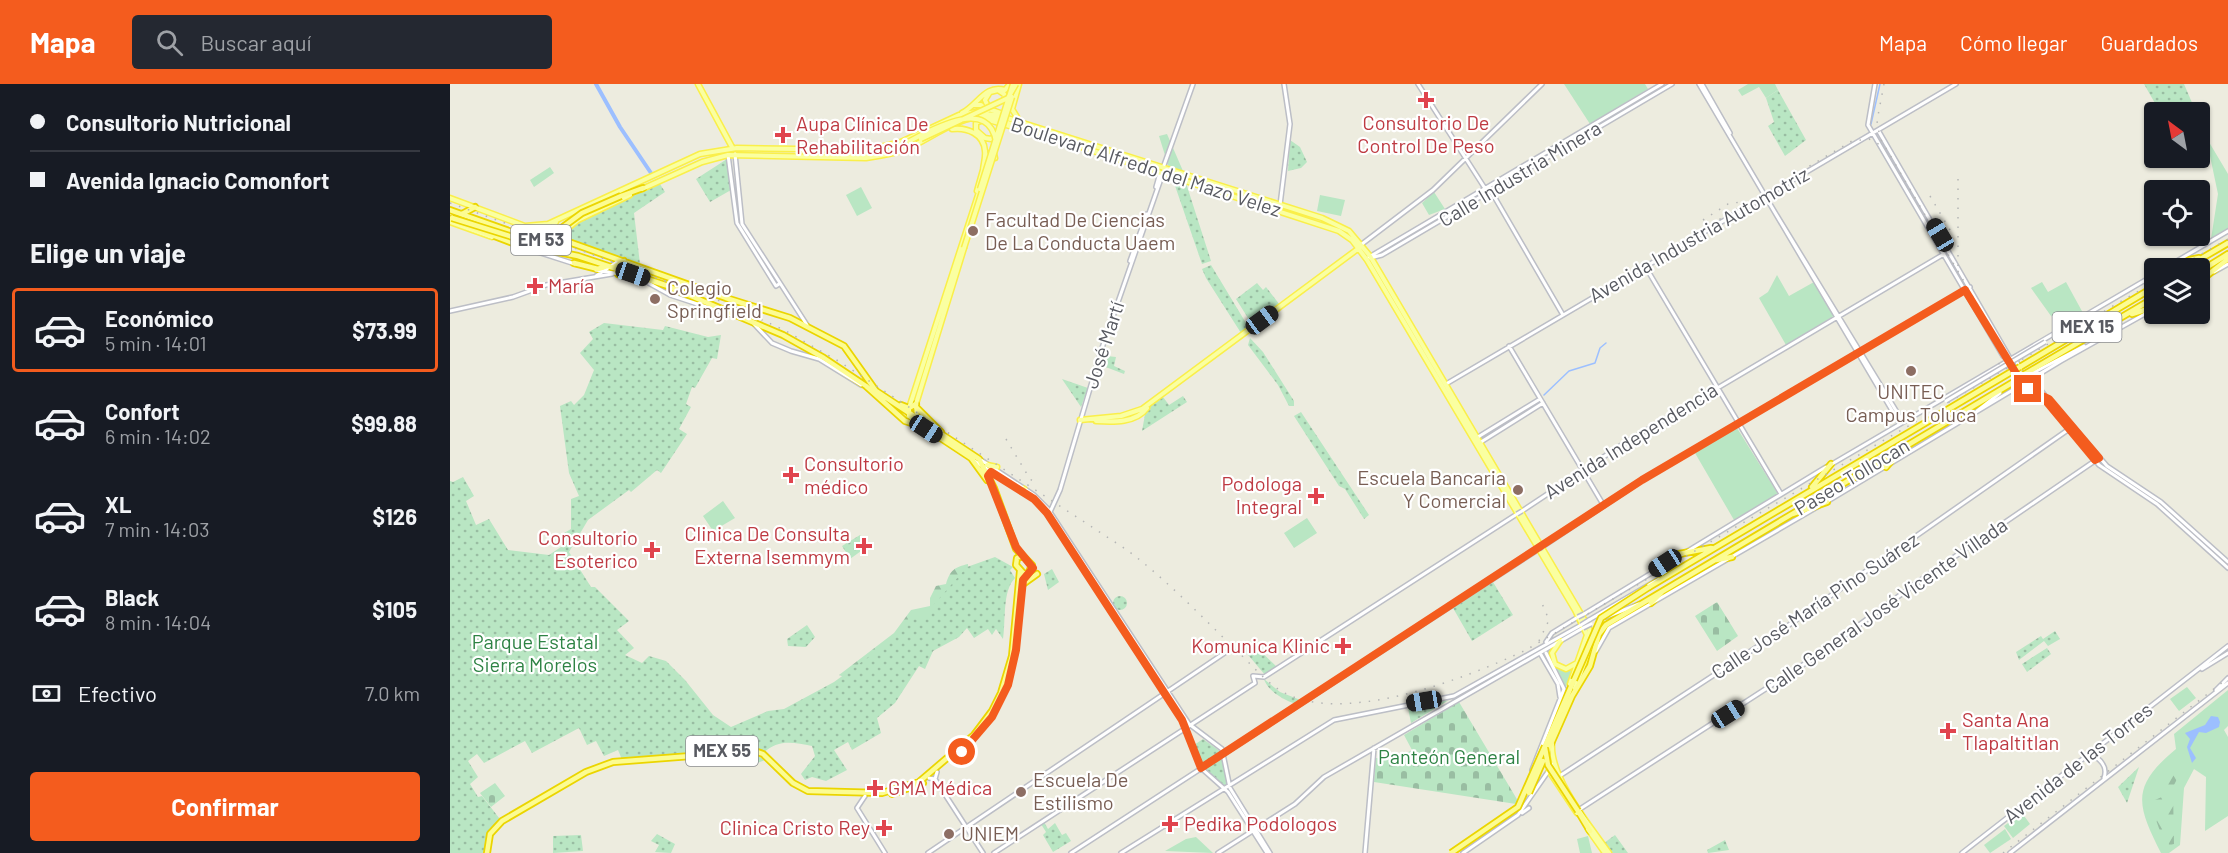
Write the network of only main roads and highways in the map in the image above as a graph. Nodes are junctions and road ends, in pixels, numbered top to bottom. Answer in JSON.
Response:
{"nodes":[{"id":1,"x":699,"y":84,"type":"edge"},
{"id":2,"x":1193,"y":84,"type":"edge"},
{"id":3,"x":1284,"y":84,"type":"edge"},
{"id":4,"x":1418,"y":84,"type":"edge"},
{"id":5,"x":1543,"y":84,"type":"edge"},
{"id":6,"x":1662,"y":84,"type":"edge"},
{"id":7,"x":1672,"y":84,"type":"edge"},
{"id":8,"x":1700,"y":84,"type":"edge"},
{"id":9,"x":1875,"y":84,"type":"edge"},
{"id":10,"x":1956,"y":84,"type":"edge"},
{"id":11,"x":1015,"y":85,"type":"edge"},
{"id":12,"x":999,"y":86,"type":"edge"},
{"id":13,"x":974,"y":105,"type":"junction"},
{"id":14,"x":1006,"y":107,"type":"junction"},
{"id":15,"x":993,"y":113,"type":"junction"},
{"id":16,"x":959,"y":115,"type":"junction"},
{"id":17,"x":1020,"y":123,"type":"junction"},
{"id":18,"x":1878,"y":130,"type":"junction"},
{"id":19,"x":944,"y":131,"type":"junction"},
{"id":20,"x":1035,"y":132,"type":"junction"},
{"id":21,"x":1873,"y":132,"type":"junction"},
{"id":22,"x":997,"y":134,"type":"junction"},
{"id":23,"x":733,"y":148,"type":"junction"},
{"id":24,"x":778,"y":148,"type":"junction"},
{"id":25,"x":790,"y":149,"type":"junction"},
{"id":26,"x":996,"y":149,"type":"junction"},
{"id":27,"x":868,"y":150,"type":"junction"},
{"id":28,"x":1106,"y":153,"type":"junction"},
{"id":29,"x":735,"y":154,"type":"junction"},
{"id":30,"x":728,"y":155,"type":"junction"},
{"id":31,"x":789,"y":155,"type":"junction"},
{"id":32,"x":780,"y":156,"type":"junction"},
{"id":33,"x":831,"y":157,"type":"junction"},
{"id":34,"x":995,"y":158,"type":"dead end"},
{"id":35,"x":1466,"y":158,"type":"junction"},
{"id":36,"x":983,"y":171,"type":"junction"},
{"id":37,"x":1162,"y":172,"type":"junction"},
{"id":38,"x":643,"y":188,"type":"junction"},
{"id":39,"x":1485,"y":189,"type":"junction"},
{"id":40,"x":1491,"y":191,"type":"junction"},
{"id":41,"x":736,"y":194,"type":"junction"},
{"id":42,"x":450,"y":198,"type":"edge"},
{"id":43,"x":1767,"y":198,"type":"junction"},
{"id":44,"x":1280,"y":205,"type":"junction"},
{"id":45,"x":475,"y":207,"type":"junction"},
{"id":46,"x":450,"y":210,"type":"edge"},
{"id":47,"x":462,"y":214,"type":"junction"},
{"id":48,"x":971,"y":214,"type":"junction"},
{"id":49,"x":564,"y":217,"type":"junction"},
{"id":50,"x":451,"y":219,"type":"edge"},
{"id":51,"x":1435,"y":222,"type":"junction"},
{"id":52,"x":525,"y":226,"type":"junction"},
{"id":53,"x":565,"y":231,"type":"junction"},
{"id":54,"x":2228,"y":231,"type":"edge"},
{"id":55,"x":549,"y":235,"type":"junction"},
{"id":56,"x":513,"y":243,"type":"junction"},
{"id":57,"x":2228,"y":243,"type":"edge"},
{"id":58,"x":1361,"y":246,"type":"junction"},
{"id":59,"x":585,"y":248,"type":"junction"},
{"id":60,"x":1380,"y":251,"type":"junction"},
{"id":61,"x":1944,"y":254,"type":"junction"},
{"id":62,"x":2210,"y":254,"type":"junction"},
{"id":63,"x":1383,"y":255,"type":"junction"},
{"id":64,"x":608,"y":256,"type":"junction"},
{"id":65,"x":2228,"y":256,"type":"edge"},
{"id":66,"x":1368,"y":258,"type":"junction"},
{"id":67,"x":2183,"y":258,"type":"edge"},
{"id":68,"x":2194,"y":258,"type":"edge"},
{"id":69,"x":2203,"y":258,"type":"edge"},
{"id":70,"x":622,"y":261,"type":"junction"},
{"id":71,"x":574,"y":263,"type":"junction"},
{"id":72,"x":2228,"y":264,"type":"edge"},
{"id":73,"x":1646,"y":266,"type":"junction"},
{"id":74,"x":2210,"y":266,"type":"edge"},
{"id":75,"x":589,"y":267,"type":"junction"},
{"id":76,"x":610,"y":267,"type":"junction"},
{"id":77,"x":603,"y":272,"type":"junction"},
{"id":78,"x":2210,"y":272,"type":"edge"},
{"id":79,"x":621,"y":274,"type":"junction"},
{"id":80,"x":2210,"y":274,"type":"edge"},
{"id":81,"x":593,"y":277,"type":"junction"},
{"id":82,"x":2144,"y":281,"type":"edge"},
{"id":83,"x":778,"y":285,"type":"junction"},
{"id":84,"x":1970,"y":287,"type":"junction"},
{"id":85,"x":1965,"y":290,"type":"junction"},
{"id":86,"x":2144,"y":293,"type":"edge"},
{"id":87,"x":2144,"y":304,"type":"edge"},
{"id":88,"x":450,"y":311,"type":"edge"},
{"id":89,"x":2144,"y":311,"type":"edge"},
{"id":90,"x":2144,"y":314,"type":"edge"},
{"id":91,"x":799,"y":315,"type":"junction"},
{"id":92,"x":1563,"y":315,"type":"junction"},
{"id":93,"x":2123,"y":316,"type":"junction"},
{"id":94,"x":1836,"y":317,"type":"junction"},
{"id":95,"x":794,"y":320,"type":"junction"},
{"id":96,"x":2073,"y":323,"type":"junction"},
{"id":97,"x":754,"y":325,"type":"junction"},
{"id":98,"x":768,"y":328,"type":"junction"},
{"id":99,"x":811,"y":329,"type":"junction"},
{"id":100,"x":2092,"y":344,"type":"junction"},
{"id":101,"x":928,"y":346,"type":"junction"},
{"id":102,"x":1509,"y":346,"type":"junction"},
{"id":103,"x":934,"y":348,"type":"junction"},
{"id":104,"x":1858,"y":354,"type":"junction"},
{"id":105,"x":2009,"y":354,"type":"junction"},
{"id":106,"x":2003,"y":356,"type":"junction"},
{"id":107,"x":2018,"y":356,"type":"junction"},
{"id":108,"x":2010,"y":360,"type":"junction"},
{"id":109,"x":833,"y":363,"type":"junction"},
{"id":110,"x":2001,"y":366,"type":"junction"},
{"id":111,"x":862,"y":370,"type":"junction"},
{"id":112,"x":2026,"y":375,"type":"junction"},
{"id":113,"x":855,"y":376,"type":"junction"},
{"id":114,"x":2031,"y":379,"type":"junction"},
{"id":115,"x":2017,"y":381,"type":"junction"},
{"id":116,"x":2024,"y":383,"type":"junction"},
{"id":117,"x":873,"y":386,"type":"junction"},
{"id":118,"x":1444,"y":386,"type":"junction"},
{"id":119,"x":2018,"y":387,"type":"junction"},
{"id":120,"x":1717,"y":388,"type":"junction"},
{"id":121,"x":2013,"y":390,"type":"junction"},
{"id":122,"x":875,"y":394,"type":"junction"},
{"id":123,"x":2031,"y":394,"type":"junction"},
{"id":124,"x":2045,"y":396,"type":"junction"},
{"id":125,"x":1541,"y":401,"type":"junction"},
{"id":126,"x":916,"y":406,"type":"junction"},
{"id":127,"x":1931,"y":407,"type":"junction"},
{"id":128,"x":909,"y":410,"type":"junction"},
{"id":129,"x":1083,"y":410,"type":"junction"},
{"id":130,"x":1974,"y":414,"type":"junction"},
{"id":131,"x":917,"y":418,"type":"junction"},
{"id":132,"x":1080,"y":420,"type":"junction"},
{"id":133,"x":1901,"y":423,"type":"junction"},
{"id":134,"x":1738,"y":424,"type":"junction"},
{"id":135,"x":924,"y":427,"type":"junction"},
{"id":136,"x":2071,"y":428,"type":"junction"},
{"id":137,"x":944,"y":436,"type":"junction"},
{"id":138,"x":1478,"y":437,"type":"junction"},
{"id":139,"x":1481,"y":442,"type":"junction"},
{"id":140,"x":1901,"y":448,"type":"junction"},
{"id":141,"x":971,"y":458,"type":"junction"},
{"id":142,"x":2097,"y":459,"type":"junction"},
{"id":143,"x":985,"y":464,"type":"junction"},
{"id":144,"x":1831,"y":464,"type":"junction"},
{"id":145,"x":997,"y":466,"type":"dead end"},
{"id":146,"x":1886,"y":467,"type":"junction"},
{"id":147,"x":1582,"y":470,"type":"junction"},
{"id":148,"x":982,"y":473,"type":"junction"},
{"id":149,"x":990,"y":474,"type":"junction"},
{"id":150,"x":1023,"y":490,"type":"junction"},
{"id":151,"x":1058,"y":493,"type":"junction"},
{"id":152,"x":1807,"y":493,"type":"junction"},
{"id":153,"x":1781,"y":495,"type":"junction"},
{"id":154,"x":1827,"y":502,"type":"junction"},
{"id":155,"x":1604,"y":506,"type":"junction"},
{"id":156,"x":1057,"y":507,"type":"dead end"},
{"id":157,"x":1051,"y":511,"type":"junction"},
{"id":158,"x":1788,"y":515,"type":"junction"},
{"id":159,"x":1713,"y":547,"type":"junction"},
{"id":160,"x":1679,"y":554,"type":"junction"},
{"id":161,"x":1019,"y":557,"type":"junction"},
{"id":162,"x":1732,"y":557,"type":"junction"},
{"id":163,"x":1710,"y":561,"type":"junction"},
{"id":164,"x":2228,"y":562,"type":"edge"},
{"id":165,"x":2228,"y":568,"type":"edge"},
{"id":166,"x":1019,"y":569,"type":"junction"},
{"id":167,"x":1027,"y":574,"type":"junction"},
{"id":168,"x":1037,"y":574,"type":"dead end"},
{"id":169,"x":1666,"y":576,"type":"junction"},
{"id":170,"x":1023,"y":584,"type":"junction"},
{"id":171,"x":1668,"y":586,"type":"junction"},
{"id":172,"x":1643,"y":602,"type":"junction"},
{"id":173,"x":1651,"y":603,"type":"junction"},
{"id":174,"x":1590,"y":622,"type":"junction"},
{"id":175,"x":1582,"y":627,"type":"junction"},
{"id":176,"x":1560,"y":641,"type":"junction"},
{"id":177,"x":1546,"y":642,"type":"dead end"},
{"id":178,"x":2228,"y":646,"type":"edge"},
{"id":179,"x":1226,"y":652,"type":"dead end"},
{"id":180,"x":1540,"y":652,"type":"junction"},
{"id":181,"x":1546,"y":653,"type":"dead end"},
{"id":182,"x":2228,"y":653,"type":"edge"},
{"id":183,"x":1014,"y":656,"type":"junction"},
{"id":184,"x":1578,"y":662,"type":"junction"},
{"id":185,"x":1590,"y":666,"type":"junction"},
{"id":186,"x":2195,"y":672,"type":"junction"},
{"id":187,"x":2228,"y":678,"type":"edge"},
{"id":188,"x":2228,"y":683,"type":"edge"},
{"id":189,"x":1569,"y":689,"type":"junction"},
{"id":190,"x":1166,"y":692,"type":"junction"},
{"id":191,"x":1572,"y":696,"type":"junction"},
{"id":192,"x":2211,"y":696,"type":"junction"},
{"id":193,"x":1450,"y":699,"type":"junction"},
{"id":194,"x":1562,"y":699,"type":"junction"},
{"id":195,"x":1558,"y":708,"type":"joint"},
{"id":196,"x":1188,"y":727,"type":"junction"},
{"id":197,"x":1553,"y":740,"type":"junction"},
{"id":198,"x":1545,"y":746,"type":"junction"},
{"id":199,"x":1374,"y":748,"type":"junction"},
{"id":200,"x":1223,"y":754,"type":"junction"},
{"id":201,"x":677,"y":758,"type":"junction"},
{"id":202,"x":951,"y":759,"type":"junction"},
{"id":203,"x":2081,"y":760,"type":"junction"},
{"id":204,"x":1554,"y":763,"type":"junction"},
{"id":205,"x":1201,"y":768,"type":"junction"},
{"id":206,"x":1549,"y":771,"type":"junction"},
{"id":207,"x":937,"y":772,"type":"junction"},
{"id":208,"x":1559,"y":776,"type":"junction"},
{"id":209,"x":929,"y":778,"type":"junction"},
{"id":210,"x":936,"y":779,"type":"junction"},
{"id":211,"x":1554,"y":780,"type":"junction"},
{"id":212,"x":2104,"y":780,"type":"junction"},
{"id":213,"x":1562,"y":782,"type":"junction"},
{"id":214,"x":1229,"y":784,"type":"junction"},
{"id":215,"x":1557,"y":785,"type":"junction"},
{"id":216,"x":1224,"y":788,"type":"junction"},
{"id":217,"x":1522,"y":794,"type":"junction"},
{"id":218,"x":865,"y":796,"type":"junction"},
{"id":219,"x":1529,"y":801,"type":"junction"},
{"id":220,"x":1529,"y":808,"type":"dead end"},
{"id":221,"x":1579,"y":810,"type":"junction"},
{"id":222,"x":1518,"y":815,"type":"junction"},
{"id":223,"x":1503,"y":817,"type":"junction"},
{"id":224,"x":1509,"y":822,"type":"junction"},
{"id":225,"x":966,"y":826,"type":"junction"},
{"id":226,"x":1254,"y":830,"type":"junction"},
{"id":227,"x":1590,"y":831,"type":"junction"},
{"id":228,"x":488,"y":853,"type":"edge"},
{"id":229,"x":885,"y":853,"type":"edge"},
{"id":230,"x":928,"y":853,"type":"edge"},
{"id":231,"x":983,"y":853,"type":"edge"},
{"id":232,"x":994,"y":853,"type":"edge"},
{"id":233,"x":1071,"y":853,"type":"edge"},
{"id":234,"x":1121,"y":853,"type":"edge"},
{"id":235,"x":1218,"y":853,"type":"edge"},
{"id":236,"x":1268,"y":853,"type":"edge"},
{"id":237,"x":1365,"y":853,"type":"edge"},
{"id":238,"x":1450,"y":853,"type":"edge"},
{"id":239,"x":1457,"y":853,"type":"edge"},
{"id":240,"x":1463,"y":853,"type":"edge"},
{"id":241,"x":1607,"y":853,"type":"edge"},
{"id":242,"x":1962,"y":853,"type":"edge"},
{"id":243,"x":2010,"y":853,"type":"edge"}],
"edges":[{"from":1,"to":23,"type":"main road"},
{"from":2,"to":37,"type":"main road","name":"José Martí"},
{"from":3,"to":44,"type":"main road"},
{"from":4,"to":35,"type":"main road"},
{"from":5,"to":35,"type":"main road"},
{"from":6,"to":39,"type":"main road","name":"Calle Industria Minera"},
{"from":7,"to":40,"type":"main road","name":"Calle Industria Minera"},
{"from":8,"to":43,"type":"main road"},
{"from":9,"to":21,"type":"main road"},
{"from":10,"to":18,"type":"main road"},
{"from":11,"to":12,"type":"main road"},
{"from":11,"to":14,"type":"main road","bridge":true},
{"from":11,"to":17,"type":"main road"},
{"from":11,"to":26,"type":"main road","bridge":true},
{"from":11,"to":33,"type":"main road","bridge":true},
{"from":12,"to":13,"type":"main road"},
{"from":13,"to":15,"type":"main road"},
{"from":13,"to":16,"type":"main road"},
{"from":14,"to":15,"type":"main road","bridge":true},
{"from":14,"to":22,"type":"main road","bridge":true},
{"from":15,"to":16,"type":"main road","name":"Boulevard Alfredo del Mazo Velez"},
{"from":15,"to":17,"type":"main road","name":"Boulevard Alfredo del Mazo Velez"},
{"from":16,"to":27,"type":"main road","name":"Boulevard Alfredo del Mazo Velez"},
{"from":17,"to":28,"type":"main road","name":"Boulevard Alfredo del Mazo Velez"},
{"from":18,"to":21,"type":"main road"},
{"from":18,"to":84,"type":"main road"},
{"from":19,"to":20,"type":"main road","name":"Boulevard Alfredo del Mazo Velez"},
{"from":19,"to":33,"type":"main road","name":"Boulevard Alfredo del Mazo Velez"},
{"from":19,"to":36,"type":"main road"},
{"from":20,"to":22,"type":"main road","bridge":true},
{"from":20,"to":28,"type":"main road","name":"Boulevard Alfredo del Mazo Velez"},
{"from":21,"to":43,"type":"main road","name":"Avenida Industria Automotriz"},
{"from":21,"to":61,"type":"main road"},
{"from":22,"to":48,"type":"main road","bridge":true},
{"from":23,"to":24,"type":"main road","name":"Boulevard Alfredo del Mazo Velez"},
{"from":23,"to":49,"type":"main road","name":"Boulevard Alfredo del Mazo Velez","number":"EM 53"},
{"from":24,"to":25,"type":"main road","name":"Boulevard Alfredo del Mazo Velez"},
{"from":24,"to":32,"type":"main road"},
{"from":25,"to":27,"type":"main road","name":"Boulevard Alfredo del Mazo Velez"},
{"from":25,"to":31,"type":"main road"},
{"from":26,"to":27,"type":"main road","bridge":true},
{"from":26,"to":103,"type":"main road","bridge":true},
{"from":28,"to":37,"type":"main road","name":"Boulevard Alfredo del Mazo Velez"},
{"from":29,"to":30,"type":"main road","name":"Boulevard Alfredo del Mazo Velez"},
{"from":29,"to":32,"type":"main road","name":"Boulevard Alfredo del Mazo Velez"},
{"from":29,"to":41,"type":"main road"},
{"from":30,"to":38,"type":"main road","name":"Boulevard Alfredo del Mazo Velez","number":"EM 53"},
{"from":30,"to":41,"type":"main road"},
{"from":31,"to":32,"type":"main road","name":"Boulevard Alfredo del Mazo Velez"},
{"from":31,"to":33,"type":"main road","name":"Boulevard Alfredo del Mazo Velez"},
{"from":34,"to":36,"type":"main road"},
{"from":35,"to":39,"type":"main road"},
{"from":35,"to":58,"type":"main road"},
{"from":36,"to":48,"type":"main road"},
{"from":37,"to":44,"type":"main road","name":"Boulevard Alfredo del Mazo Velez"},
{"from":37,"to":58,"type":"main road","name":"Boulevard Alfredo del Mazo Velez"},
{"from":37,"to":129,"type":"main road","name":"José Martí"},
{"from":38,"to":50,"type":"highway","name":"Boulevard Alfredo del Mazo Velez","number":"EM 53","bridge":true},
{"from":38,"to":53,"type":"main road"},
{"from":39,"to":40,"type":"main road"},
{"from":39,"to":51,"type":"main road","name":"Calle Industria Minera"},
{"from":40,"to":51,"type":"main road","name":"Calle Industria Minera"},
{"from":40,"to":92,"type":"main road"},
{"from":41,"to":83,"type":"main road"},
{"from":41,"to":83,"type":"main road"},
{"from":42,"to":45,"type":"main road"},
{"from":43,"to":73,"type":"main road","name":"Avenida Industria Automotriz"},
{"from":43,"to":94,"type":"main road"},
{"from":44,"to":58,"type":"main road","name":"Boulevard Alfredo del Mazo Velez"},
{"from":45,"to":47,"type":"highway"},
{"from":45,"to":52,"type":"main road"},
{"from":46,"to":47,"type":"highway"},
{"from":47,"to":55,"type":"highway"},
{"from":48,"to":101,"type":"main road"},
{"from":49,"to":52,"type":"main road","name":"Boulevard Alfredo del Mazo Velez","number":"EM 53"},
{"from":49,"to":53,"type":"main road"},
{"from":50,"to":56,"type":"highway"},
{"from":51,"to":60,"type":"main road","name":"Calle Industria Minera"},
{"from":51,"to":63,"type":"main road","name":"Calle Industria Minera"},
{"from":52,"to":55,"type":"main road"},
{"from":53,"to":59,"type":"main road"},
{"from":54,"to":67,"type":"main road"},
{"from":55,"to":59,"type":"highway"},
{"from":56,"to":71,"type":"main road"},
{"from":56,"to":76,"type":"highway"},
{"from":57,"to":62,"type":"highway"},
{"from":58,"to":66,"type":"main road","name":"Boulevard Alfredo del Mazo Velez"},
{"from":58,"to":132,"type":"main road"},
{"from":59,"to":64,"type":"highway"},
{"from":60,"to":63,"type":"main road"},
{"from":60,"to":66,"type":"main road","name":"Calle Industria Minera"},
{"from":61,"to":85,"type":"main road"},
{"from":61,"to":94,"type":"main road","name":"Avenida Independencia"},
{"from":62,"to":68,"type":"highway"},
{"from":62,"to":69,"type":"highway"},
{"from":63,"to":66,"type":"main road","name":"Calle Industria Minera"},
{"from":64,"to":70,"type":"highway"},
{"from":64,"to":76,"type":"highway"},
{"from":65,"to":74,"type":"highway"},
{"from":65,"to":78,"type":"highway"},
{"from":66,"to":118,"type":"main road","name":"Boulevard Alfredo del Mazo Velez"},
{"from":70,"to":76,"type":"highway"},
{"from":70,"to":95,"type":"highway"},
{"from":71,"to":75,"type":"main road"},
{"from":71,"to":76,"type":"highway"},
{"from":72,"to":80,"type":"main road"},
{"from":73,"to":92,"type":"main road","name":"Avenida Industria Automotriz"},
{"from":73,"to":120,"type":"main road"},
{"from":75,"to":77,"type":"main road"},
{"from":75,"to":81,"type":"main road"},
{"from":76,"to":77,"type":"main road"},
{"from":76,"to":79,"type":"highway"},
{"from":77,"to":79,"type":"main road"},
{"from":77,"to":81,"type":"main road"},
{"from":79,"to":81,"type":"main road"},
{"from":79,"to":97,"type":"main road"},
{"from":79,"to":98,"type":"highway"},
{"from":81,"to":88,"type":"main road"},
{"from":82,"to":96,"type":"main road"},
{"from":83,"to":91,"type":"main road"},
{"from":84,"to":85,"type":"main road"},
{"from":84,"to":105,"type":"main road"},
{"from":85,"to":104,"type":"main road"},
{"from":85,"to":106,"type":"main road"},
{"from":86,"to":152,"type":"highway","name":"Paseo Tollocan","number":"MEX 15","bridge":true},
{"from":87,"to":93,"type":"highway","name":"Paseo Tollocan","number":"MEX 15"},
{"from":89,"to":93,"type":"highway"},
{"from":90,"to":100,"type":"main road"},
{"from":91,"to":95,"type":"main road"},
{"from":91,"to":99,"type":"main road"},
{"from":92,"to":102,"type":"main road","name":"Avenida Industria Automotriz"},
{"from":93,"to":112,"type":"highway","name":"Paseo Tollocan","number":"MEX 15"},
{"from":94,"to":104,"type":"main road"},
{"from":94,"to":120,"type":"main road","name":"Avenida Independencia"},
{"from":95,"to":99,"type":"highway"},
{"from":96,"to":107,"type":"main road"},
{"from":96,"to":127,"type":"main road","bridge":true},
{"from":97,"to":98,"type":"highway"},
{"from":97,"to":122,"type":"main road"},
{"from":98,"to":109,"type":"highway"},
{"from":99,"to":111,"type":"highway"},
{"from":100,"to":112,"type":"main road"},
{"from":100,"to":114,"type":"main road"},
{"from":101,"to":103,"type":"main road"},
{"from":101,"to":128,"type":"main road"},
{"from":102,"to":118,"type":"main road","name":"Avenida Industria Automotriz"},
{"from":102,"to":125,"type":"main road"},
{"from":103,"to":126,"type":"main road"},
{"from":104,"to":133,"type":"main road"},
{"from":104,"to":134,"type":"main road"},
{"from":105,"to":107,"type":"main road"},
{"from":105,"to":108,"type":"main road"},
{"from":106,"to":108,"type":"main road"},
{"from":106,"to":110,"type":"main road"},
{"from":107,"to":108,"type":"main road"},
{"from":107,"to":114,"type":"main road"},
{"from":108,"to":110,"type":"main road"},
{"from":108,"to":116,"type":"main road"},
{"from":109,"to":113,"type":"highway"},
{"from":109,"to":122,"type":"highway"},
{"from":110,"to":119,"type":"main road"},
{"from":110,"to":127,"type":"main road"},
{"from":111,"to":113,"type":"highway"},
{"from":111,"to":117,"type":"highway"},
{"from":112,"to":115,"type":"highway","name":"Paseo Tollocan","number":"MEX 15","bridge":true},
{"from":113,"to":117,"type":"highway"},
{"from":114,"to":116,"type":"main road"},
{"from":114,"to":124,"type":"main road"},
{"from":115,"to":130,"type":"main road"},
{"from":115,"to":140,"type":"highway","name":"Paseo Tollocan","number":"MEX 15"},
{"from":116,"to":119,"type":"main road"},
{"from":116,"to":123,"type":"main road"},
{"from":116,"to":124,"type":"main road"},
{"from":117,"to":128,"type":"highway"},
{"from":118,"to":138,"type":"main road","name":"Boulevard Alfredo del Mazo Velez"},
{"from":118,"to":184,"type":"main road","name":"Boulevard Alfredo del Mazo Velez"},
{"from":119,"to":121,"type":"main road"},
{"from":120,"to":134,"type":"main road"},
{"from":120,"to":147,"type":"main road","name":"Avenida Independencia"},
{"from":121,"to":123,"type":"main road"},
{"from":121,"to":130,"type":"main road"},
{"from":122,"to":135,"type":"highway"},
{"from":123,"to":136,"type":"main road"},
{"from":124,"to":136,"type":"main road"},
{"from":125,"to":138,"type":"main road"},
{"from":125,"to":139,"type":"main road"},
{"from":125,"to":147,"type":"main road"},
{"from":126,"to":128,"type":"highway"},
{"from":126,"to":131,"type":"main road"},
{"from":126,"to":137,"type":"highway"},
{"from":127,"to":133,"type":"main road"},
{"from":128,"to":131,"type":"highway"},
{"from":128,"to":135,"type":"main road"},
{"from":129,"to":132,"type":"main road","name":"José Martí"},
{"from":129,"to":151,"type":"main road","name":"José Martí"},
{"from":130,"to":146,"type":"main road"},
{"from":131,"to":137,"type":"highway"},
{"from":132,"to":151,"type":"main road","name":"José Martí"},
{"from":133,"to":144,"type":"main road"},
{"from":134,"to":153,"type":"main road"},
{"from":134,"to":155,"type":"main road"},
{"from":135,"to":141,"type":"highway"},
{"from":136,"to":142,"type":"main road"},
{"from":136,"to":208,"type":"main road","name":"Calle José María Pino Suárez"},
{"from":137,"to":143,"type":"highway"},
{"from":138,"to":139,"type":"main road","name":"Boulevard Alfredo del Mazo Velez"},
{"from":139,"to":191,"type":"main road","name":"Boulevard Alfredo del Mazo Velez"},
{"from":140,"to":146,"type":"highway"},
{"from":140,"to":158,"type":"highway","name":"Paseo Tollocan","number":"MEX 15"},
{"from":141,"to":143,"type":"main road"},
{"from":141,"to":148,"type":"highway"},
{"from":142,"to":164,"type":"main road"},
{"from":142,"to":165,"type":"main road"},
{"from":142,"to":221,"type":"main road","name":"Calle General José Vicente Villada"},
{"from":143,"to":145,"type":"main road"},
{"from":143,"to":148,"type":"main road"},
{"from":143,"to":149,"type":"highway"},
{"from":143,"to":150,"type":"main road"},
{"from":144,"to":152,"type":"highway"},
{"from":144,"to":153,"type":"main road"},
{"from":146,"to":154,"type":"main road"},
{"from":147,"to":155,"type":"main road"},
{"from":147,"to":196,"type":"main road","name":"Avenida Independencia","bridge":true},
{"from":148,"to":161,"type":"highway"},
{"from":149,"to":150,"type":"main road"},
{"from":149,"to":161,"type":"highway"},
{"from":150,"to":157,"type":"main road"},
{"from":150,"to":190,"type":"main road"},
{"from":151,"to":157,"type":"main road","name":"José Martí"},
{"from":152,"to":159,"type":"highway","name":"Paseo Tollocan","number":"MEX 15"},
{"from":153,"to":160,"type":"main road"},
{"from":154,"to":158,"type":"highway"},
{"from":154,"to":162,"type":"main road"},
{"from":155,"to":200,"type":"main road"},
{"from":156,"to":157,"type":"main road"},
{"from":157,"to":190,"type":"main road"},
{"from":158,"to":163,"type":"highway","name":"Paseo Tollocan","number":"MEX 15"},
{"from":159,"to":160,"type":"highway"},
{"from":159,"to":169,"type":"highway","name":"Paseo Tollocan","number":"MEX 15"},
{"from":160,"to":177,"type":"main road","bridge":true},
{"from":161,"to":166,"type":"highway"},
{"from":161,"to":167,"type":"highway"},
{"from":162,"to":163,"type":"highway"},
{"from":162,"to":173,"type":"main road"},
{"from":163,"to":171,"type":"highway","name":"Paseo Tollocan","number":"MEX 15"},
{"from":166,"to":167,"type":"highway"},
{"from":166,"to":183,"type":"highway","number":"MEX 55"},
{"from":167,"to":170,"type":"highway","number":"MEX 55"},
{"from":168,"to":170,"type":"highway"},
{"from":169,"to":174,"type":"main road","number":"MEX 15"},
{"from":169,"to":189,"type":"highway","name":"Paseo Tollocan","bridge":true},
{"from":170,"to":183,"type":"highway","number":"MEX 55"},
{"from":171,"to":172,"type":"highway","name":"Paseo Tollocan","number":"MEX 15"},
{"from":171,"to":173,"type":"highway"},
{"from":172,"to":174,"type":"main road","number":"MEX 15"},
{"from":172,"to":185,"type":"highway","name":"Paseo Tollocan"},
{"from":173,"to":185,"type":"main road"},
{"from":174,"to":175,"type":"main road","number":"MEX 15","bridge":true},
{"from":175,"to":176,"type":"main road","number":"MEX 15"},
{"from":175,"to":193,"type":"main road","number":"MEX 15"},
{"from":176,"to":180,"type":"main road","number":"MEX 15"},
{"from":176,"to":184,"type":"main road"},
{"from":178,"to":186,"type":"main road"},
{"from":179,"to":190,"type":"main road"},
{"from":180,"to":193,"type":"main road","number":"MEX 15"},
{"from":180,"to":194,"type":"main road"},
{"from":181,"to":194,"type":"main road"},
{"from":182,"to":186,"type":"main road"},
{"from":183,"to":202,"type":"highway","number":"MEX 55"},
{"from":183,"to":202,"type":"highway","number":"MEX 55"},
{"from":184,"to":189,"type":"main road","name":"Boulevard Alfredo del Mazo Velez"},
{"from":185,"to":191,"type":"highway","name":"Paseo Tollocan"},
{"from":186,"to":203,"type":"main road","name":"Avenida de las Torres"},
{"from":187,"to":192,"type":"main road"},
{"from":188,"to":192,"type":"main road"},
{"from":189,"to":194,"type":"highway","name":"Paseo Tollocan"},
{"from":190,"to":196,"type":"main road"},
{"from":190,"to":225,"type":"main road"},
{"from":191,"to":197,"type":"highway","name":"Paseo Tollocan"},
{"from":192,"to":212,"type":"main road","name":"Avenida de las Torres"},
{"from":193,"to":199,"type":"main road","number":"MEX 15"},
{"from":193,"to":214,"type":"main road","number":"MEX 15"},
{"from":194,"to":195,"type":"highway"},
{"from":194,"to":198,"type":"highway"},
{"from":195,"to":217,"type":"main road"},
{"from":196,"to":200,"type":"main road"},
{"from":196,"to":205,"type":"main road"},
{"from":196,"to":232,"type":"main road"},
{"from":197,"to":204,"type":"main road"},
{"from":197,"to":239,"type":"highway","name":"Paseo Tollocan","bridge":true},
{"from":198,"to":221,"type":"highway","bridge":true},
{"from":198,"to":238,"type":"highway","bridge":true},
{"from":199,"to":226,"type":"main road","number":"MEX 15"},
{"from":199,"to":237,"type":"main road"},
{"from":200,"to":205,"type":"main road"},
{"from":200,"to":214,"type":"main road"},
{"from":201,"to":202,"type":"highway","number":"MEX 55"},
{"from":201,"to":218,"type":"highway","number":"MEX 55"},
{"from":201,"to":228,"type":"highway","number":"MEX 55"},
{"from":202,"to":207,"type":"highway","number":"MEX 55"},
{"from":203,"to":212,"type":"main road"},
{"from":203,"to":242,"type":"main road","name":"Avenida de las Torres"},
{"from":204,"to":206,"type":"main road"},
{"from":204,"to":208,"type":"main road"},
{"from":205,"to":216,"type":"main road"},
{"from":205,"to":233,"type":"main road"},
{"from":206,"to":211,"type":"main road"},
{"from":206,"to":219,"type":"main road"},
{"from":207,"to":209,"type":"highway","number":"MEX 55"},
{"from":207,"to":210,"type":"main road"},
{"from":208,"to":211,"type":"main road","name":"Calle José María Pino Suárez"},
{"from":208,"to":213,"type":"main road"},
{"from":209,"to":210,"type":"main road"},
{"from":209,"to":218,"type":"highway","number":"MEX 55"},
{"from":210,"to":225,"type":"main road"},
{"from":211,"to":215,"type":"main road"},
{"from":212,"to":243,"type":"main road","name":"Avenida de las Torres"},
{"from":213,"to":215,"type":"main road"},
{"from":213,"to":221,"type":"main road"},
{"from":214,"to":216,"type":"main road","number":"MEX 15"},
{"from":214,"to":226,"type":"main road"},
{"from":215,"to":227,"type":"main road"},
{"from":216,"to":226,"type":"main road"},
{"from":216,"to":234,"type":"main road","number":"MEX 15"},
{"from":217,"to":219,"type":"main road"},
{"from":217,"to":223,"type":"main road"},
{"from":218,"to":229,"type":"main road"},
{"from":219,"to":222,"type":"main road"},
{"from":220,"to":222,"type":"main road"},
{"from":221,"to":227,"type":"highway"},
{"from":221,"to":241,"type":"main road"},
{"from":222,"to":224,"type":"main road"},
{"from":223,"to":224,"type":"main road"},
{"from":223,"to":238,"type":"main road"},
{"from":224,"to":240,"type":"main road"},
{"from":225,"to":230,"type":"main road"},
{"from":225,"to":231,"type":"main road"},
{"from":226,"to":235,"type":"main road","number":"MEX 15"},
{"from":226,"to":236,"type":"main road"},
{"from":227,"to":241,"type":"main road"}]}
